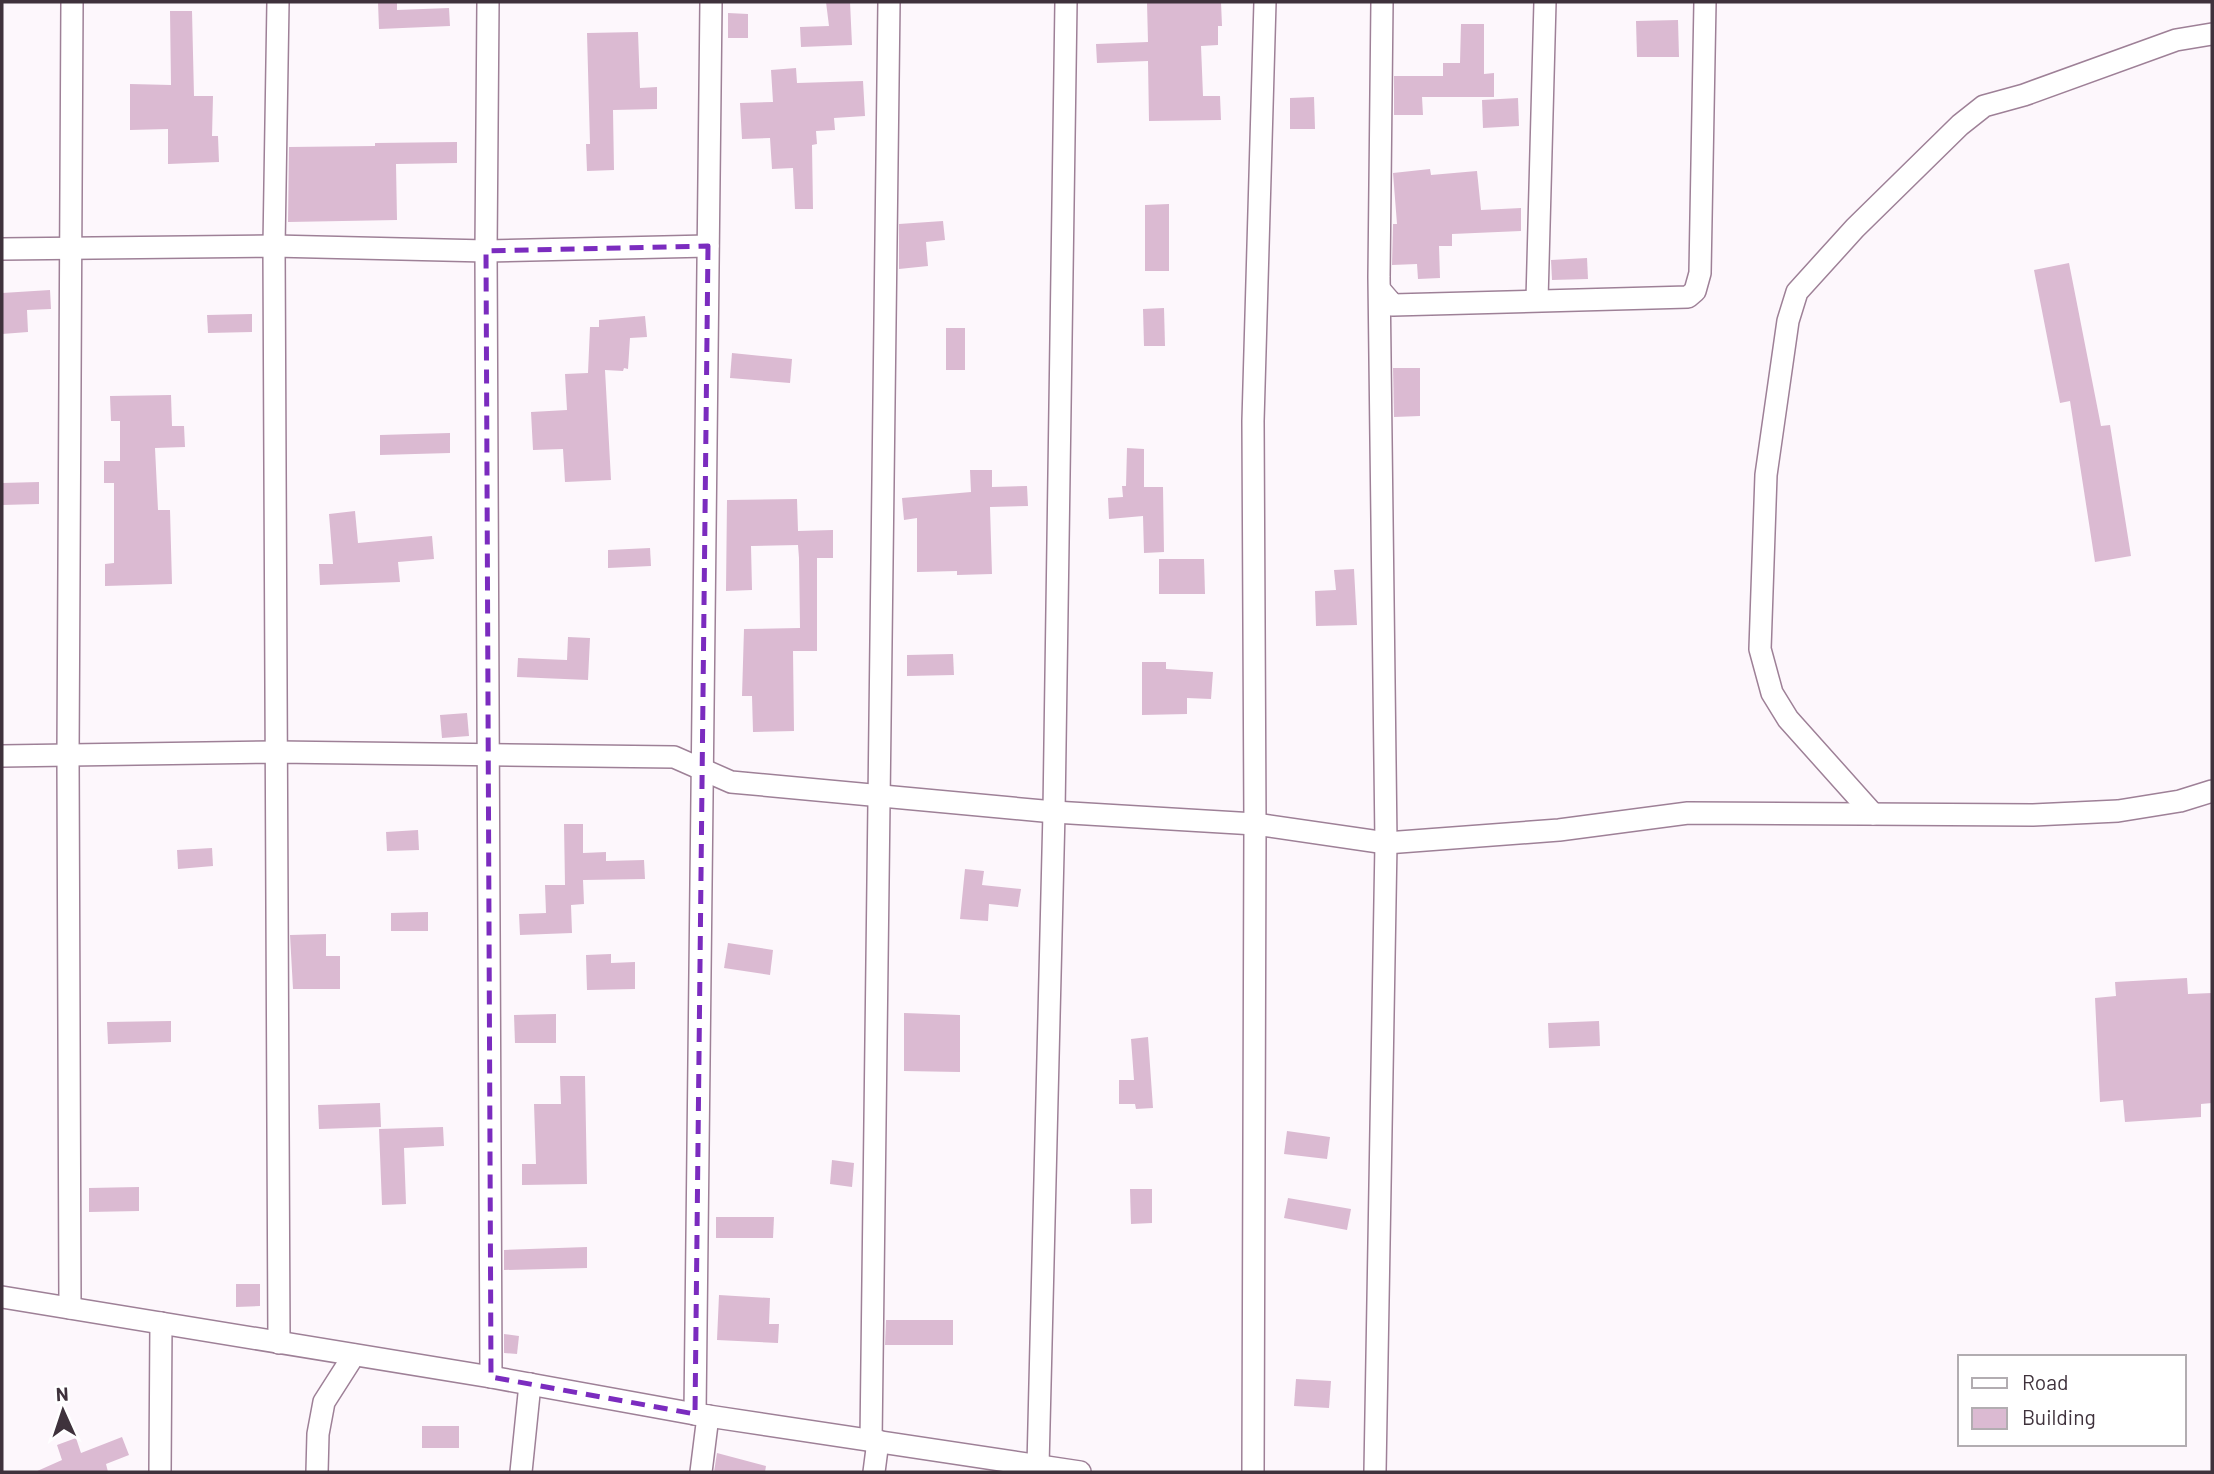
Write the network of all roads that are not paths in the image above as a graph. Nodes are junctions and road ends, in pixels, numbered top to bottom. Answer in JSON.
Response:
{"nodes":[{"id":1,"x":72,"y":2,"type":"edge"},
{"id":2,"x":278,"y":2,"type":"edge"},
{"id":3,"x":488,"y":2,"type":"edge"},
{"id":4,"x":711,"y":2,"type":"edge"},
{"id":5,"x":888,"y":2,"type":"edge"},
{"id":6,"x":1066,"y":2,"type":"edge"},
{"id":7,"x":1265,"y":2,"type":"edge"},
{"id":8,"x":1382,"y":2,"type":"edge"},
{"id":9,"x":1545,"y":2,"type":"edge"},
{"id":10,"x":1705,"y":2,"type":"edge"},
{"id":11,"x":2212,"y":34,"type":"edge"},
{"id":12,"x":274,"y":246,"type":"junction"},
{"id":13,"x":708,"y":246,"type":"junction"},
{"id":14,"x":2,"y":249,"type":"edge"},
{"id":15,"x":71,"y":249,"type":"junction"},
{"id":16,"x":486,"y":251,"type":"junction"},
{"id":17,"x":1380,"y":290,"type":"junction"},
{"id":18,"x":1536,"y":300,"type":"junction"},
{"id":19,"x":277,"y":752,"type":"junction"},
{"id":20,"x":68,"y":755,"type":"junction"},
{"id":21,"x":488,"y":755,"type":"junction"},
{"id":22,"x":2,"y":756,"type":"edge"},
{"id":23,"x":702,"y":770,"type":"junction"},
{"id":24,"x":2212,"y":791,"type":"edge"},
{"id":25,"x":878,"y":797,"type":"junction"},
{"id":26,"x":1054,"y":812,"type":"junction"},
{"id":27,"x":1873,"y":814,"type":"junction"},
{"id":28,"x":1255,"y":824,"type":"junction"},
{"id":29,"x":1386,"y":843,"type":"junction"},
{"id":30,"x":2,"y":1297,"type":"edge"},
{"id":31,"x":70,"y":1308,"type":"junction"},
{"id":32,"x":161,"y":1323,"type":"junction"},
{"id":33,"x":279,"y":1343,"type":"junction"},
{"id":34,"x":354,"y":1355,"type":"junction"},
{"id":35,"x":491,"y":1377,"type":"junction"},
{"id":36,"x":530,"y":1384,"type":"junction"},
{"id":37,"x":701,"y":1415,"type":"junction"},
{"id":38,"x":875,"y":1441,"type":"junction"},
{"id":39,"x":1046,"y":1469,"type":"edge"},
{"id":40,"x":160,"y":1472,"type":"edge"},
{"id":41,"x":317,"y":1472,"type":"edge"},
{"id":42,"x":521,"y":1472,"type":"edge"},
{"id":43,"x":701,"y":1472,"type":"edge"},
{"id":44,"x":874,"y":1472,"type":"edge"},
{"id":45,"x":1080,"y":1472,"type":"edge"},
{"id":46,"x":1253,"y":1472,"type":"edge"},
{"id":47,"x":1375,"y":1472,"type":"edge"}],
"edges":[{"from":1,"to":15,"type":"street"},
{"from":2,"to":12,"type":"street"},
{"from":3,"to":16,"type":"street"},
{"from":4,"to":13,"type":"street"},
{"from":5,"to":25,"type":"street"},
{"from":6,"to":26,"type":"street"},
{"from":7,"to":28,"type":"street"},
{"from":8,"to":17,"type":"street"},
{"from":9,"to":18,"type":"street"},
{"from":10,"to":18,"type":"street"},
{"from":11,"to":27,"type":"street"},
{"from":12,"to":15,"type":"street"},
{"from":12,"to":16,"type":"street"},
{"from":12,"to":19,"type":"street"},
{"from":13,"to":16,"type":"street"},
{"from":13,"to":23,"type":"street"},
{"from":14,"to":15,"type":"street"},
{"from":15,"to":20,"type":"street"},
{"from":16,"to":21,"type":"street"},
{"from":17,"to":18,"type":"street"},
{"from":17,"to":29,"type":"street"},
{"from":19,"to":20,"type":"street"},
{"from":19,"to":21,"type":"street"},
{"from":19,"to":33,"type":"street"},
{"from":20,"to":22,"type":"street"},
{"from":20,"to":31,"type":"street"},
{"from":21,"to":23,"type":"street"},
{"from":21,"to":35,"type":"street"},
{"from":23,"to":25,"type":"street"},
{"from":23,"to":37,"type":"street"},
{"from":24,"to":27,"type":"street"},
{"from":25,"to":26,"type":"street"},
{"from":25,"to":38,"type":"street"},
{"from":26,"to":28,"type":"street"},
{"from":26,"to":39,"type":"street"},
{"from":27,"to":29,"type":"street"},
{"from":28,"to":29,"type":"street"},
{"from":28,"to":46,"type":"street"},
{"from":29,"to":47,"type":"street"},
{"from":30,"to":31,"type":"street"},
{"from":31,"to":32,"type":"street"},
{"from":32,"to":33,"type":"street"},
{"from":32,"to":40,"type":"street"},
{"from":33,"to":34,"type":"street"},
{"from":34,"to":35,"type":"street"},
{"from":34,"to":41,"type":"street"},
{"from":35,"to":36,"type":"street"},
{"from":36,"to":37,"type":"street"},
{"from":36,"to":42,"type":"street"},
{"from":37,"to":38,"type":"street"},
{"from":37,"to":43,"type":"street"},
{"from":38,"to":39,"type":"street"},
{"from":38,"to":44,"type":"street"},
{"from":39,"to":45,"type":"street"}]}
